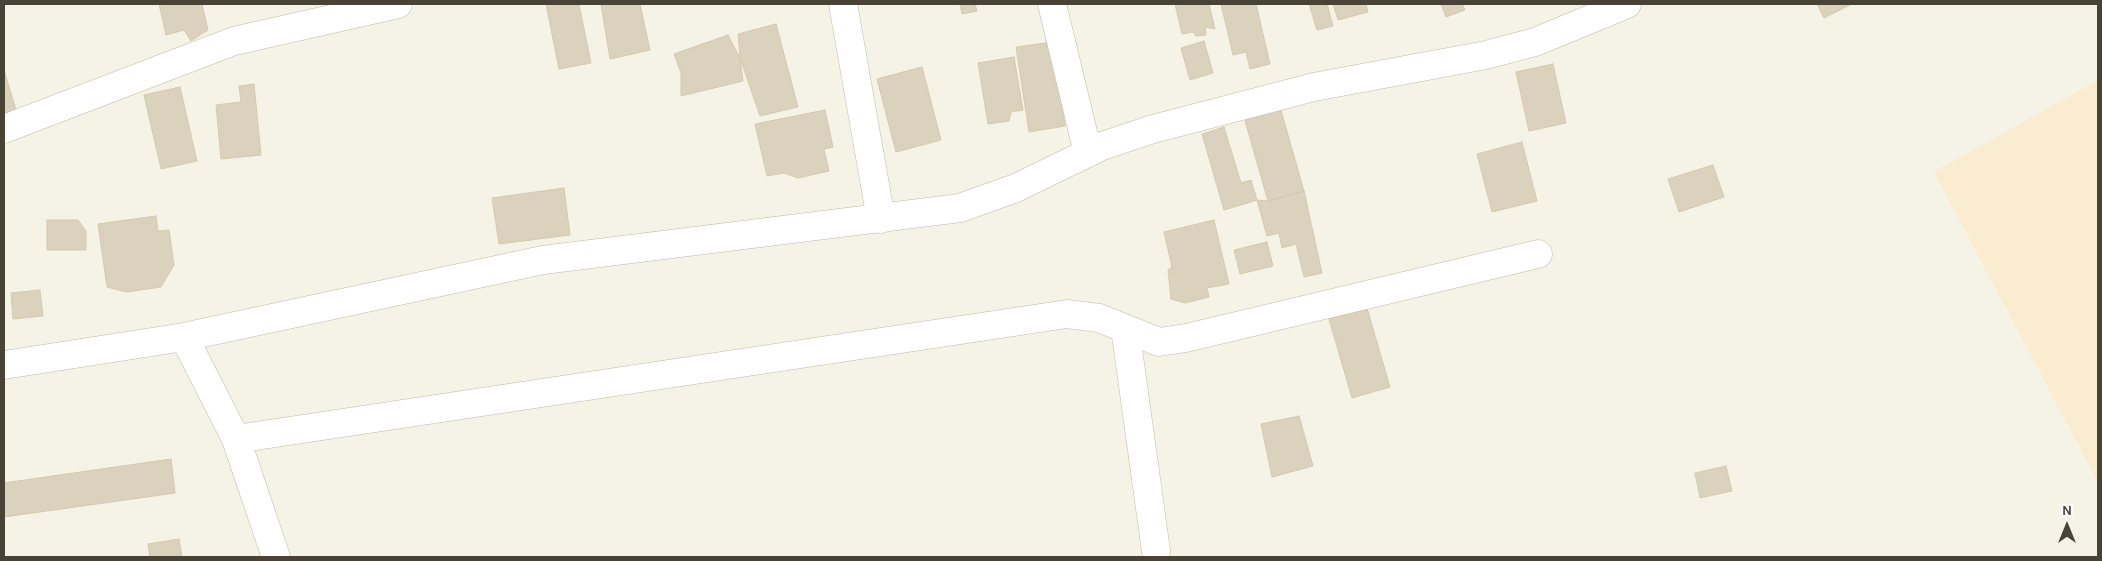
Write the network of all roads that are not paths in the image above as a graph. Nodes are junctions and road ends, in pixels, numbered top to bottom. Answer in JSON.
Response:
{"nodes":[{"id":1,"x":398,"y":4,"type":"edge"},
{"id":2,"x":843,"y":4,"type":"edge"},
{"id":3,"x":1052,"y":4,"type":"edge"},
{"id":4,"x":1619,"y":6,"type":"edge"},
{"id":5,"x":4,"y":129,"type":"edge"},
{"id":6,"x":1088,"y":153,"type":"junction"},
{"id":7,"x":880,"y":219,"type":"junction"},
{"id":8,"x":1538,"y":254,"type":"dead end"},
{"id":9,"x":1125,"y":328,"type":"junction"},
{"id":10,"x":184,"y":337,"type":"junction"},
{"id":11,"x":4,"y":365,"type":"edge"},
{"id":12,"x":236,"y":439,"type":"junction"},
{"id":13,"x":1156,"y":551,"type":"dead end"},
{"id":14,"x":276,"y":557,"type":"edge"}],
"edges":[{"from":1,"to":5,"type":"street"},
{"from":2,"to":7,"type":"street"},
{"from":3,"to":6,"type":"street"},
{"from":4,"to":6,"type":"street"},
{"from":6,"to":7,"type":"street"},
{"from":7,"to":10,"type":"street"},
{"from":8,"to":9,"type":"street"},
{"from":9,"to":12,"type":"street"},
{"from":9,"to":13,"type":"street"},
{"from":10,"to":11,"type":"street"},
{"from":10,"to":12,"type":"street"},
{"from":12,"to":14,"type":"street"}]}
